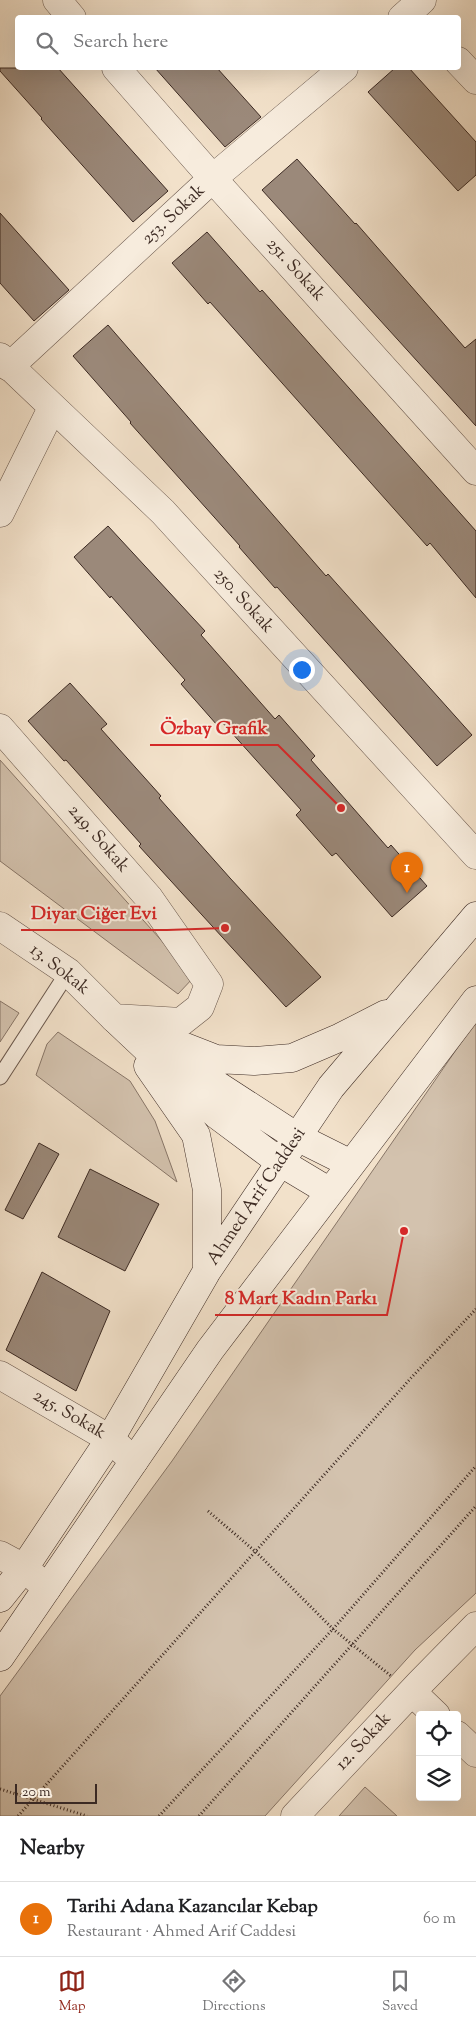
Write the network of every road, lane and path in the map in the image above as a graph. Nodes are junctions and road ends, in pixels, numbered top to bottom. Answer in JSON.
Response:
{"nodes":[{"id":1,"x":57,"y":0,"type":"edge"},
{"id":2,"x":70,"y":15,"type":"edge"},
{"id":3,"x":461,"y":64,"type":"edge"},
{"id":4,"x":118,"y":70,"type":"edge"},
{"id":5,"x":342,"y":70,"type":"edge"},
{"id":6,"x":476,"y":80,"type":"edge"},
{"id":7,"x":213,"y":178,"type":"junction"},
{"id":8,"x":4,"y":362,"type":"edge"},
{"id":9,"x":52,"y":408,"type":"junction"},
{"id":10,"x":476,"y":471,"type":"edge"},
{"id":11,"x":0,"y":513,"type":"edge"},
{"id":12,"x":0,"y":728,"type":"edge"},
{"id":13,"x":476,"y":855,"type":"edge"},
{"id":14,"x":476,"y":916,"type":"edge"},
{"id":15,"x":0,"y":926,"type":"edge"},
{"id":16,"x":68,"y":972,"type":"junction"},
{"id":17,"x":476,"y":1000,"type":"edge"},
{"id":18,"x":399,"y":1007,"type":"junction"},
{"id":19,"x":114,"y":1018,"type":"junction"},
{"id":20,"x":0,"y":1077,"type":"edge"},
{"id":21,"x":297,"y":1136,"type":"junction"},
{"id":22,"x":280,"y":1162,"type":"junction"},
{"id":23,"x":351,"y":1164,"type":"junction"},
{"id":24,"x":330,"y":1192,"type":"junction"},
{"id":25,"x":207,"y":1271,"type":"junction"},
{"id":26,"x":476,"y":1309,"type":"edge"},
{"id":27,"x":0,"y":1375,"type":"edge"},
{"id":28,"x":110,"y":1439,"type":"junction"},
{"id":29,"x":134,"y":1461,"type":"junction"},
{"id":30,"x":476,"y":1466,"type":"edge"},
{"id":31,"x":476,"y":1506,"type":"edge"},
{"id":32,"x":208,"y":1511,"type":"dead end"},
{"id":33,"x":256,"y":1552,"type":"junction"},
{"id":34,"x":0,"y":1555,"type":"edge"},
{"id":35,"x":24,"y":1568,"type":"junction"},
{"id":36,"x":47,"y":1588,"type":"junction"},
{"id":37,"x":0,"y":1598,"type":"edge"},
{"id":38,"x":476,"y":1626,"type":"edge"},
{"id":39,"x":334,"y":1629,"type":"junction"},
{"id":40,"x":352,"y":1645,"type":"junction"},
{"id":41,"x":0,"y":1656,"type":"edge"},
{"id":42,"x":412,"y":1692,"type":"junction"},
{"id":43,"x":432,"y":1711,"type":"edge"},
{"id":44,"x":461,"y":1739,"type":"edge"},
{"id":45,"x":476,"y":1753,"type":"edge"},
{"id":46,"x":0,"y":1789,"type":"edge"},
{"id":47,"x":34,"y":1798,"type":"junction"},
{"id":48,"x":18,"y":1816,"type":"edge"},
{"id":49,"x":87,"y":1816,"type":"edge"},
{"id":50,"x":159,"y":1816,"type":"edge"},
{"id":51,"x":199,"y":1816,"type":"edge"},
{"id":52,"x":296,"y":1816,"type":"edge"}],
"edges":[{"from":1,"to":2,"type":"street"},
{"from":3,"to":6,"type":"street"},
{"from":4,"to":7,"type":"street","name":"251. Sokak"},
{"from":5,"to":7,"type":"street","name":"253. Sokak"},
{"from":7,"to":8,"type":"street","name":"253. Sokak"},
{"from":7,"to":10,"type":"street","name":"251. Sokak"},
{"from":8,"to":9,"type":"street","name":"250. Sokak"},
{"from":9,"to":11,"type":"street"},
{"from":9,"to":13,"type":"street","name":"250. Sokak"},
{"from":12,"to":19,"type":"street","name":"249. Sokak"},
{"from":14,"to":18,"type":"street","name":"Ahmed Arif Caddesi"},
{"from":15,"to":16,"type":"street","name":"13. Sokak"},
{"from":16,"to":19,"type":"street","name":"13. Sokak"},
{"from":16,"to":20,"type":"lane"},
{"from":17,"to":23,"type":"street"},
{"from":18,"to":19,"type":"street"},
{"from":18,"to":21,"type":"street","name":"Ahmed Arif Caddesi"},
{"from":19,"to":21,"type":"street"},
{"from":19,"to":22,"type":"street"},
{"from":19,"to":25,"type":"street"},
{"from":21,"to":22,"type":"street","name":"Ahmed Arif Caddesi"},
{"from":21,"to":23,"type":"street"},
{"from":22,"to":24,"type":"street"},
{"from":22,"to":25,"type":"street","name":"Ahmed Arif Caddesi"},
{"from":23,"to":24,"type":"street"},
{"from":24,"to":29,"type":"street"},
{"from":25,"to":28,"type":"street","name":"Ahmed Arif Caddesi"},
{"from":26,"to":33,"type":"path"},
{"from":27,"to":28,"type":"street","name":"245. Sokak"},
{"from":28,"to":29,"type":"street","name":"245. Sokak"},
{"from":28,"to":35,"type":"street","name":"Ahmed Arif Caddesi"},
{"from":29,"to":36,"type":"street"},
{"from":30,"to":39,"type":"path"},
{"from":31,"to":40,"type":"path"},
{"from":32,"to":33,"type":"path"},
{"from":33,"to":39,"type":"path"},
{"from":33,"to":47,"type":"path"},
{"from":34,"to":35,"type":"street"},
{"from":35,"to":36,"type":"street"},
{"from":35,"to":37,"type":"street","name":"Ahmed Arif Caddesi"},
{"from":36,"to":41,"type":"street"},
{"from":38,"to":42,"type":"street","name":"12. Sokak"},
{"from":39,"to":40,"type":"path"},
{"from":39,"to":50,"type":"path"},
{"from":40,"to":42,"type":"path"},
{"from":40,"to":51,"type":"path"},
{"from":42,"to":43,"type":"street"},
{"from":42,"to":52,"type":"street","name":"12. Sokak"},
{"from":44,"to":45,"type":"street"},
{"from":46,"to":47,"type":"path"},
{"from":47,"to":48,"type":"path"},
{"from":47,"to":49,"type":"path"}]}
